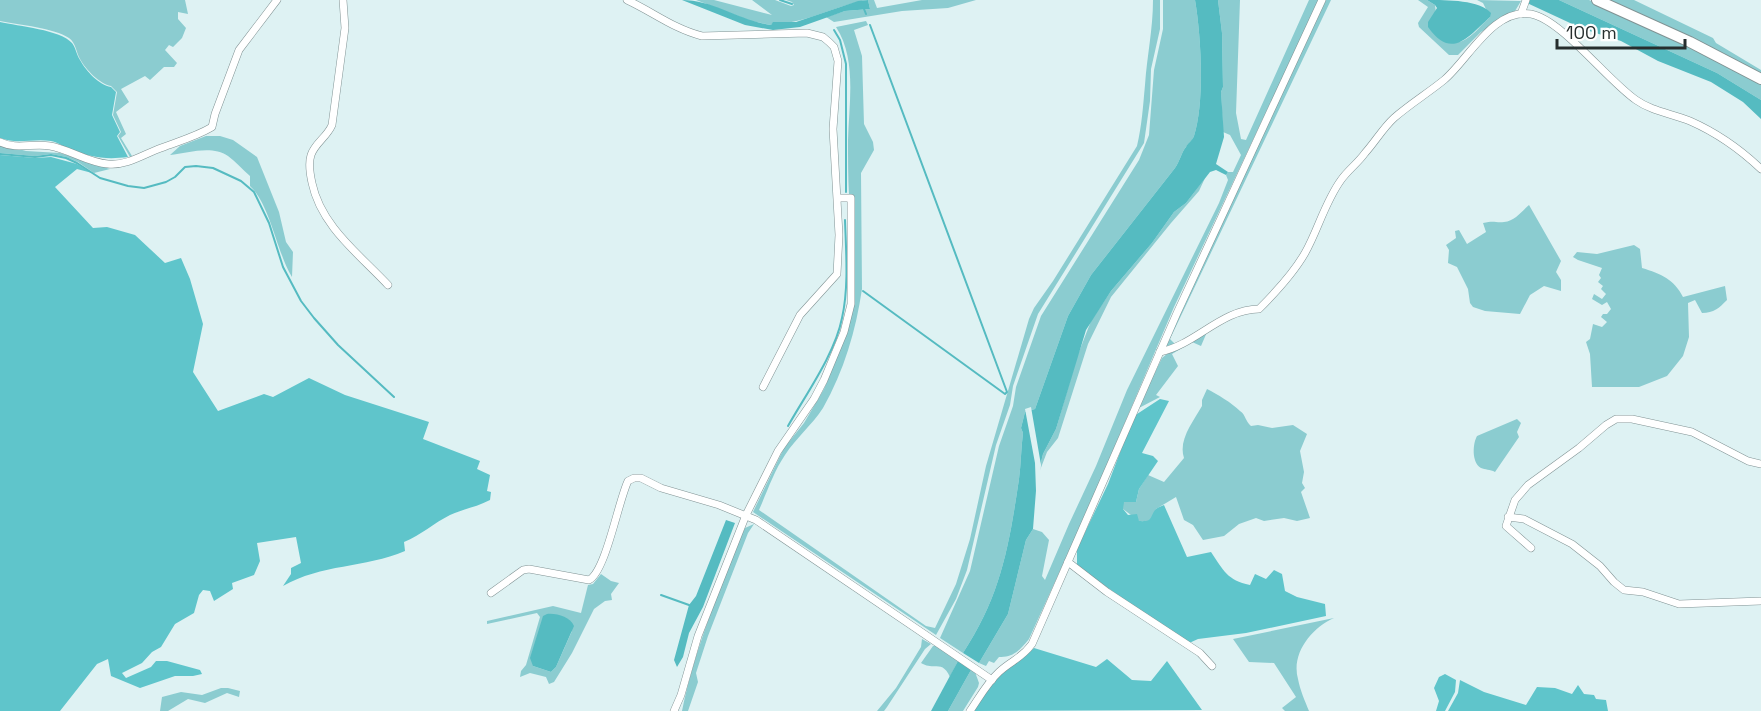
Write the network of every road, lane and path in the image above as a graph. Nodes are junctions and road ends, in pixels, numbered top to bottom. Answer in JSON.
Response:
{"nodes":[{"id":1,"x":277,"y":0,"type":"edge"},
{"id":2,"x":344,"y":0,"type":"edge"},
{"id":3,"x":627,"y":0,"type":"edge"},
{"id":4,"x":1322,"y":0,"type":"edge"},
{"id":5,"x":1597,"y":0,"type":"edge"},
{"id":6,"x":1525,"y":1,"type":"edge"},
{"id":7,"x":1521,"y":14,"type":"junction"},
{"id":8,"x":1761,"y":79,"type":"edge"},
{"id":9,"x":0,"y":142,"type":"edge"},
{"id":10,"x":1761,"y":170,"type":"edge"},
{"id":11,"x":838,"y":198,"type":"junction"},
{"id":12,"x":388,"y":285,"type":"dead end"},
{"id":13,"x":1160,"y":352,"type":"junction"},
{"id":14,"x":764,"y":387,"type":"dead end"},
{"id":15,"x":1761,"y":464,"type":"edge"},
{"id":16,"x":746,"y":515,"type":"junction"},
{"id":17,"x":1508,"y":516,"type":"junction"},
{"id":18,"x":1531,"y":548,"type":"dead end"},
{"id":19,"x":1068,"y":562,"type":"junction"},
{"id":20,"x":491,"y":593,"type":"dead end"},
{"id":21,"x":1761,"y":601,"type":"edge"},
{"id":22,"x":1212,"y":666,"type":"dead end"},
{"id":23,"x":992,"y":680,"type":"junction"},
{"id":24,"x":674,"y":711,"type":"edge"},
{"id":25,"x":970,"y":711,"type":"edge"}],
"edges":[{"from":1,"to":9,"type":"street"},
{"from":2,"to":12,"type":"street"},
{"from":3,"to":11,"type":"street"},
{"from":4,"to":13,"type":"street"},
{"from":5,"to":8,"type":"main road"},
{"from":6,"to":7,"type":"street"},
{"from":7,"to":10,"type":"street"},
{"from":7,"to":13,"type":"street"},
{"from":11,"to":14,"type":"street"},
{"from":11,"to":16,"type":"street"},
{"from":13,"to":19,"type":"street"},
{"from":15,"to":17,"type":"street"},
{"from":16,"to":20,"type":"street"},
{"from":16,"to":23,"type":"street"},
{"from":16,"to":24,"type":"street"},
{"from":17,"to":18,"type":"street"},
{"from":17,"to":21,"type":"street"},
{"from":19,"to":22,"type":"street"},
{"from":19,"to":23,"type":"street"},
{"from":23,"to":25,"type":"street"}]}
